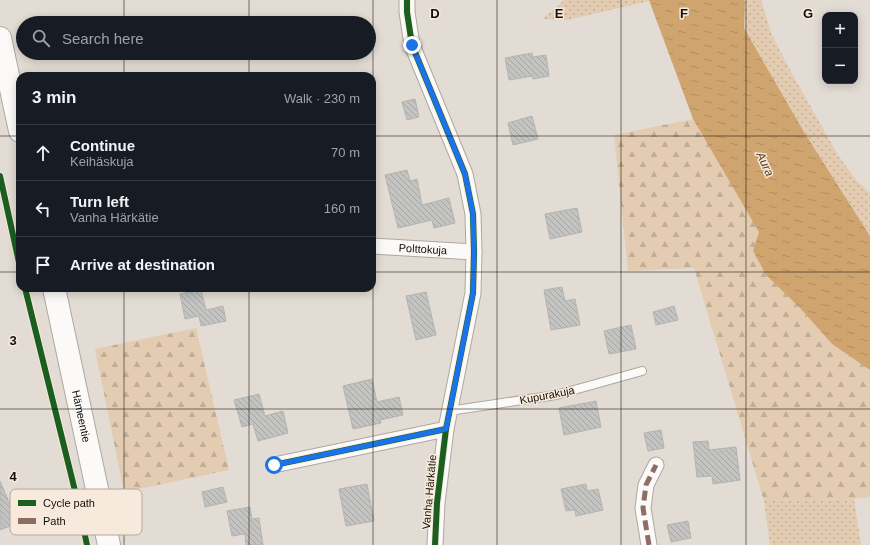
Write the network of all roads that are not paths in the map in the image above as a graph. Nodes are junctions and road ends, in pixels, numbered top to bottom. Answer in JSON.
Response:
{"nodes":[{"id":1,"x":407,"y":0,"type":"edge"},
{"id":2,"x":0,"y":38,"type":"edge"},
{"id":3,"x":16,"y":112,"type":"edge"},
{"id":4,"x":376,"y":246,"type":"edge"},
{"id":5,"x":474,"y":252,"type":"junction"},
{"id":6,"x":55,"y":292,"type":"edge"},
{"id":7,"x":642,"y":371,"type":"dead end"},
{"id":8,"x":450,"y":411,"type":"junction"},
{"id":9,"x":446,"y":429,"type":"junction"},
{"id":10,"x":274,"y":465,"type":"dead end"},
{"id":11,"x":656,"y":466,"type":"dead end"},
{"id":12,"x":97,"y":489,"type":"edge"},
{"id":13,"x":107,"y":535,"type":"edge"},
{"id":14,"x":109,"y":545,"type":"edge"},
{"id":15,"x":435,"y":545,"type":"edge"},
{"id":16,"x":649,"y":545,"type":"edge"}],
"edges":[{"from":1,"to":5,"type":"street","name":"Vanha Härkätie"},
{"from":2,"to":3,"type":"highway"},
{"from":4,"to":5,"type":"street","name":"Polttokuja"},
{"from":5,"to":8,"type":"street","name":"Vanha Härkätie"},
{"from":6,"to":12,"type":"highway","name":"Hämeentie"},
{"from":7,"to":8,"type":"lane","name":"Kupurakuja"},
{"from":8,"to":9,"type":"street","name":"Vanha Härkätie"},
{"from":9,"to":10,"type":"street"},
{"from":9,"to":15,"type":"street","name":"Vanha Härkätie"},
{"from":11,"to":16,"type":"street"},
{"from":13,"to":14,"type":"highway","name":"Hämeentie"}]}
